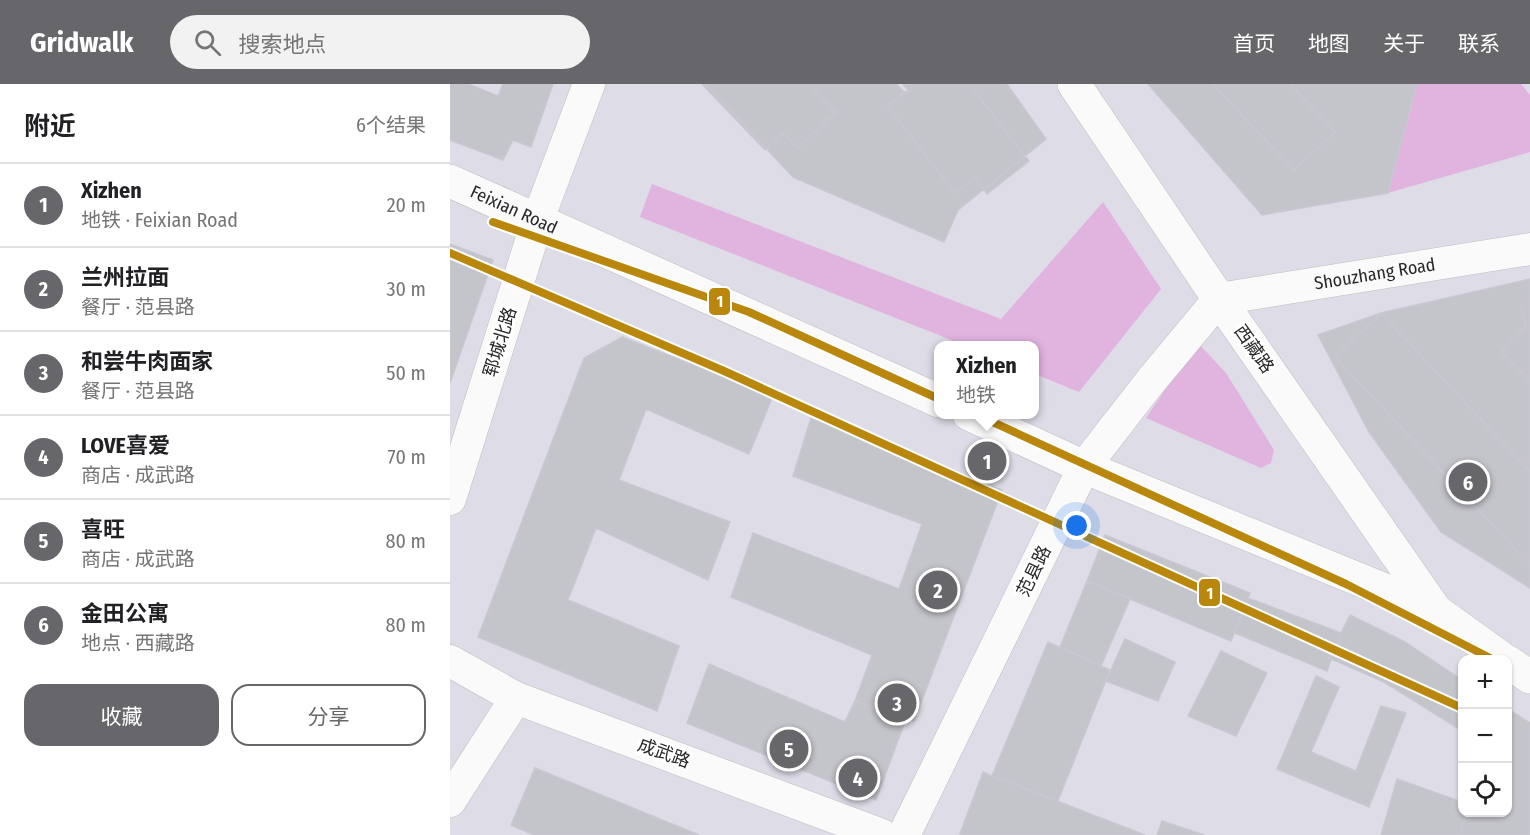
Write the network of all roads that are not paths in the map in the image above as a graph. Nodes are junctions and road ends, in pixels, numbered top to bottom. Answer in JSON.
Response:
{"nodes":[{"id":1,"x":589,"y":84,"type":"edge"},
{"id":2,"x":1074,"y":84,"type":"edge"},
{"id":3,"x":450,"y":181,"type":"edge"},
{"id":4,"x":538,"y":219,"type":"junction"},
{"id":5,"x":1530,"y":249,"type":"edge"},
{"id":6,"x":1219,"y":299,"type":"junction"},
{"id":7,"x":934,"y":399,"type":"edge"},
{"id":8,"x":980,"y":419,"type":"edge"},
{"id":9,"x":1084,"y":467,"type":"junction"},
{"id":10,"x":450,"y":499,"type":"edge"},
{"id":11,"x":1436,"y":611,"type":"junction"},
{"id":12,"x":1497,"y":655,"type":"edge"},
{"id":13,"x":450,"y":661,"type":"edge"},
{"id":14,"x":1512,"y":665,"type":"edge"},
{"id":15,"x":1530,"y":677,"type":"edge"},
{"id":16,"x":516,"y":698,"type":"junction"},
{"id":17,"x":450,"y":801,"type":"edge"},
{"id":18,"x":882,"y":835,"type":"edge"},
{"id":19,"x":904,"y":835,"type":"edge"}],
"edges":[{"from":1,"to":4,"type":"street","name":"郓城北路"},
{"from":2,"to":6,"type":"street","name":"西藏路"},
{"from":3,"to":4,"type":"street","name":"Feixian Road"},
{"from":4,"to":7,"type":"street","name":"Feixian Road"},
{"from":4,"to":10,"type":"street","name":"郓城北路"},
{"from":5,"to":6,"type":"street","name":"Shouzhang Road"},
{"from":6,"to":9,"type":"street","name":"范县路"},
{"from":6,"to":11,"type":"street","name":"西藏路"},
{"from":8,"to":9,"type":"street"},
{"from":9,"to":11,"type":"street"},
{"from":9,"to":19,"type":"street","name":"范县路"},
{"from":11,"to":12,"type":"street"},
{"from":13,"to":16,"type":"street","name":"成武路"},
{"from":14,"to":15,"type":"street"},
{"from":16,"to":17,"type":"street"},
{"from":16,"to":18,"type":"street","name":"成武路"}]}
